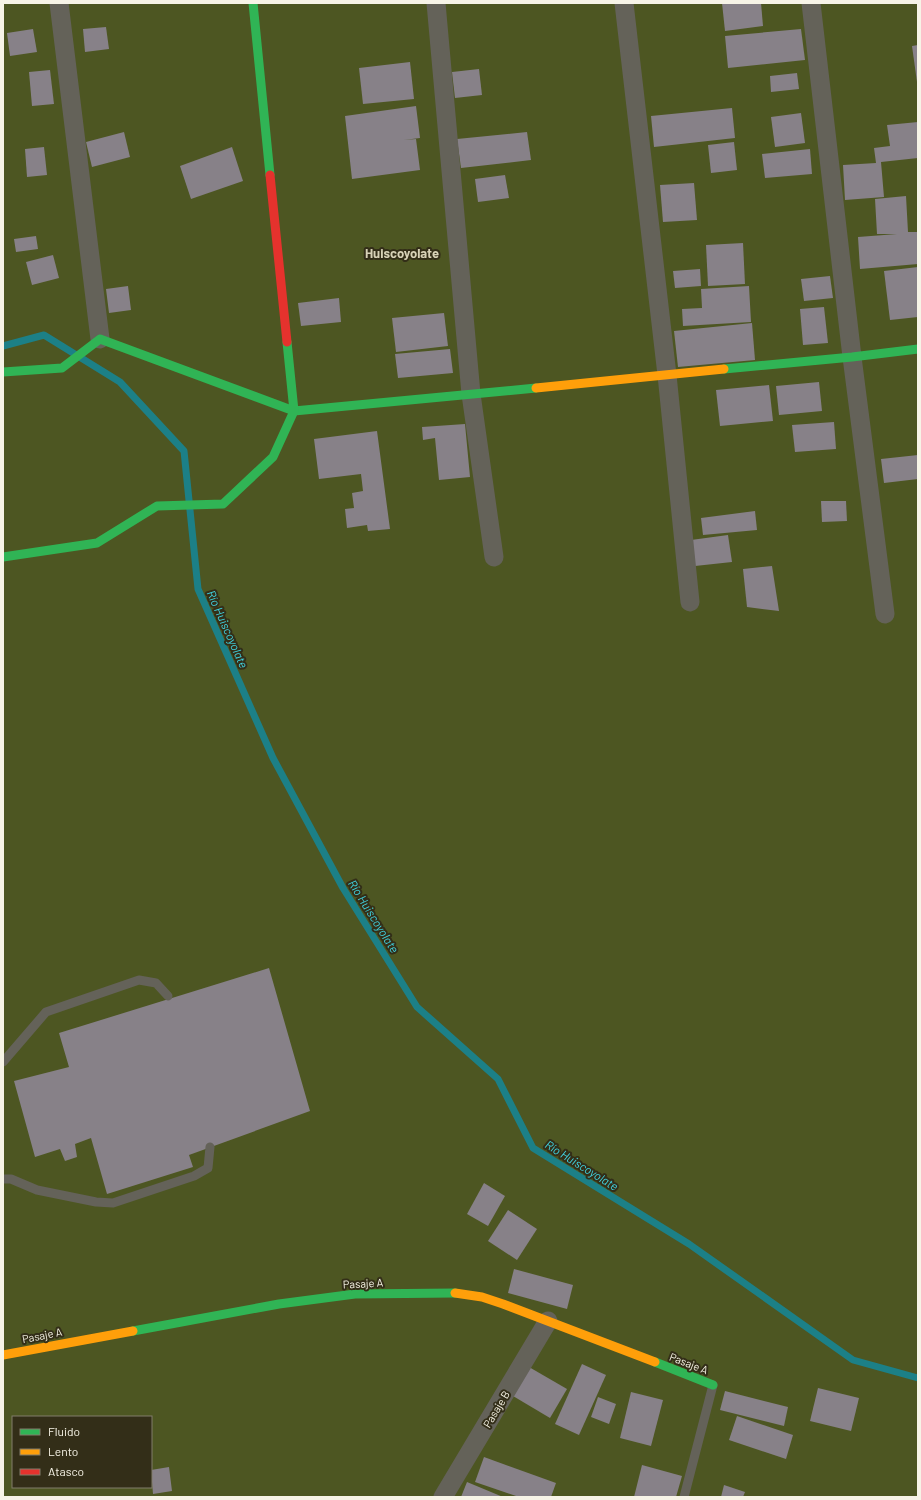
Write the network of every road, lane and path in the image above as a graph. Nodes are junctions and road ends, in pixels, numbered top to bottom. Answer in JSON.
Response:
{"nodes":[{"id":1,"x":59,"y":3,"type":"edge"},
{"id":2,"x":253,"y":3,"type":"edge"},
{"id":3,"x":436,"y":3,"type":"edge"},
{"id":4,"x":624,"y":3,"type":"edge"},
{"id":5,"x":812,"y":3,"type":"edge"},
{"id":6,"x":95,"y":343,"type":"junction"},
{"id":7,"x":918,"y":350,"type":"edge"},
{"id":8,"x":852,"y":357,"type":"junction"},
{"id":9,"x":3,"y":372,"type":"edge"},
{"id":10,"x":667,"y":375,"type":"junction"},
{"id":11,"x":471,"y":394,"type":"junction"},
{"id":12,"x":294,"y":411,"type":"junction"},
{"id":13,"x":3,"y":557,"type":"edge"},
{"id":14,"x":494,"y":557,"type":"dead end"},
{"id":15,"x":690,"y":602,"type":"dead end"},
{"id":16,"x":885,"y":614,"type":"dead end"},
{"id":17,"x":168,"y":996,"type":"dead end"},
{"id":18,"x":3,"y":1062,"type":"edge"},
{"id":19,"x":210,"y":1147,"type":"dead end"},
{"id":20,"x":3,"y":1178,"type":"edge"},
{"id":21,"x":548,"y":1321,"type":"junction"},
{"id":22,"x":3,"y":1355,"type":"edge"},
{"id":23,"x":713,"y":1385,"type":"joint"},
{"id":24,"x":443,"y":1497,"type":"edge"},
{"id":25,"x":684,"y":1497,"type":"edge"}],
"edges":[{"from":1,"to":6,"type":"street"},
{"from":2,"to":12,"type":"street"},
{"from":3,"to":11,"type":"street"},
{"from":4,"to":10,"type":"street"},
{"from":5,"to":8,"type":"street"},
{"from":6,"to":9,"type":"street"},
{"from":6,"to":12,"type":"street"},
{"from":7,"to":8,"type":"street"},
{"from":8,"to":10,"type":"street"},
{"from":8,"to":16,"type":"street"},
{"from":10,"to":11,"type":"street"},
{"from":10,"to":15,"type":"street"},
{"from":11,"to":12,"type":"street"},
{"from":11,"to":14,"type":"street"},
{"from":12,"to":13,"type":"street"},
{"from":17,"to":18,"type":"lane"},
{"from":19,"to":20,"type":"lane"},
{"from":21,"to":22,"type":"street","name":"Pasaje A"},
{"from":21,"to":23,"type":"street","name":"Pasaje A"},
{"from":21,"to":24,"type":"street","name":"Pasaje B"},
{"from":23,"to":25,"type":"lane"}]}
